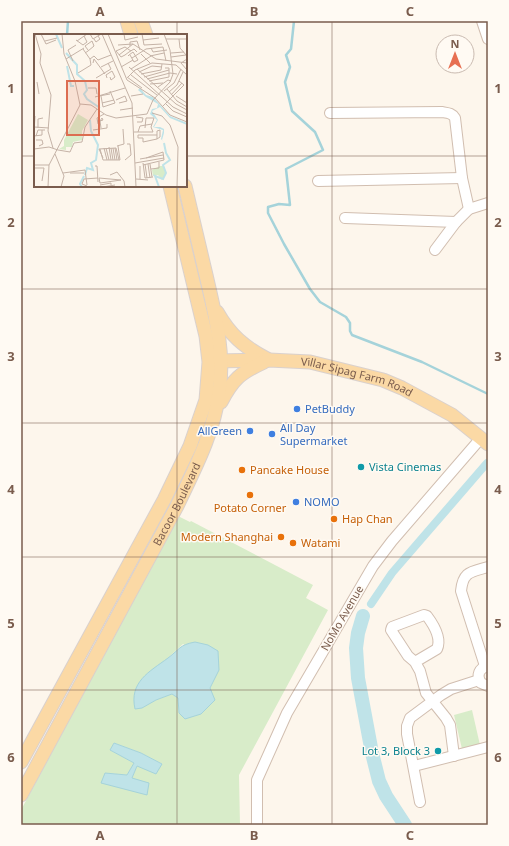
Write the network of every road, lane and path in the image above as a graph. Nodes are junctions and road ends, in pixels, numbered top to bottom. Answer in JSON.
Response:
{"nodes":[{"id":1,"x":127,"y":21,"type":"edge"},
{"id":2,"x":141,"y":21,"type":"edge"},
{"id":3,"x":482,"y":21,"type":"edge"},
{"id":4,"x":131,"y":34,"type":"edge"},
{"id":5,"x":146,"y":34,"type":"edge"},
{"id":6,"x":488,"y":39,"type":"edge"},
{"id":7,"x":330,"y":113,"type":"dead end"},
{"id":8,"x":462,"y":178,"type":"junction"},
{"id":9,"x":318,"y":181,"type":"dead end"},
{"id":10,"x":170,"y":187,"type":"edge"},
{"id":11,"x":185,"y":187,"type":"edge"},
{"id":12,"x":488,"y":203,"type":"edge"},
{"id":13,"x":469,"y":209,"type":"junction"},
{"id":14,"x":345,"y":218,"type":"dead end"},
{"id":15,"x":456,"y":222,"type":"junction"},
{"id":16,"x":435,"y":250,"type":"dead end"},
{"id":17,"x":212,"y":303,"type":"junction"},
{"id":18,"x":269,"y":360,"type":"junction"},
{"id":19,"x":215,"y":361,"type":"junction"},
{"id":20,"x":215,"y":413,"type":"junction"},
{"id":21,"x":484,"y":441,"type":"edge"},
{"id":22,"x":488,"y":567,"type":"edge"},
{"id":23,"x":415,"y":662,"type":"junction"},
{"id":24,"x":487,"y":666,"type":"edge"},
{"id":25,"x":479,"y":680,"type":"junction"},
{"id":26,"x":488,"y":686,"type":"edge"},
{"id":27,"x":433,"y":702,"type":"junction"},
{"id":28,"x":488,"y":747,"type":"edge"},
{"id":29,"x":454,"y":756,"type":"junction"},
{"id":30,"x":21,"y":762,"type":"edge"},
{"id":31,"x":414,"y":766,"type":"junction"},
{"id":32,"x":21,"y":795,"type":"edge"},
{"id":33,"x":420,"y":802,"type":"dead end"},
{"id":34,"x":257,"y":825,"type":"edge"}],
"edges":[{"from":1,"to":4,"type":"main road"},
{"from":2,"to":5,"type":"main road"},
{"from":3,"to":6,"type":"street"},
{"from":7,"to":8,"type":"street"},
{"from":8,"to":9,"type":"street"},
{"from":8,"to":13,"type":"street"},
{"from":10,"to":19,"type":"main road","name":"Bacoor Boulevard"},
{"from":11,"to":17,"type":"main road","name":"Bacoor Boulevard"},
{"from":12,"to":13,"type":"street"},
{"from":13,"to":15,"type":"street"},
{"from":14,"to":15,"type":"street"},
{"from":15,"to":16,"type":"street"},
{"from":17,"to":18,"type":"main road"},
{"from":17,"to":19,"type":"main road","name":"Bacoor Boulevard"},
{"from":18,"to":19,"type":"main road","name":"Villar Sipag Farm Road"},
{"from":18,"to":20,"type":"main road"},
{"from":18,"to":21,"type":"main road","name":"Villar Sipag Farm Road"},
{"from":19,"to":20,"type":"main road","name":"Bacoor Boulevard"},
{"from":19,"to":30,"type":"main road","name":"Bacoor Boulevard"},
{"from":20,"to":32,"type":"main road","name":"Bacoor Boulevard"},
{"from":21,"to":34,"type":"street","name":"NoMo Avenue"},
{"from":22,"to":24,"type":"street"},
{"from":23,"to":23,"type":"street"},
{"from":23,"to":27,"type":"street"},
{"from":24,"to":25,"type":"street"},
{"from":25,"to":26,"type":"street"},
{"from":25,"to":27,"type":"street"},
{"from":27,"to":29,"type":"street"},
{"from":27,"to":31,"type":"street"},
{"from":28,"to":29,"type":"street"},
{"from":29,"to":31,"type":"street"},
{"from":31,"to":33,"type":"street"}]}
